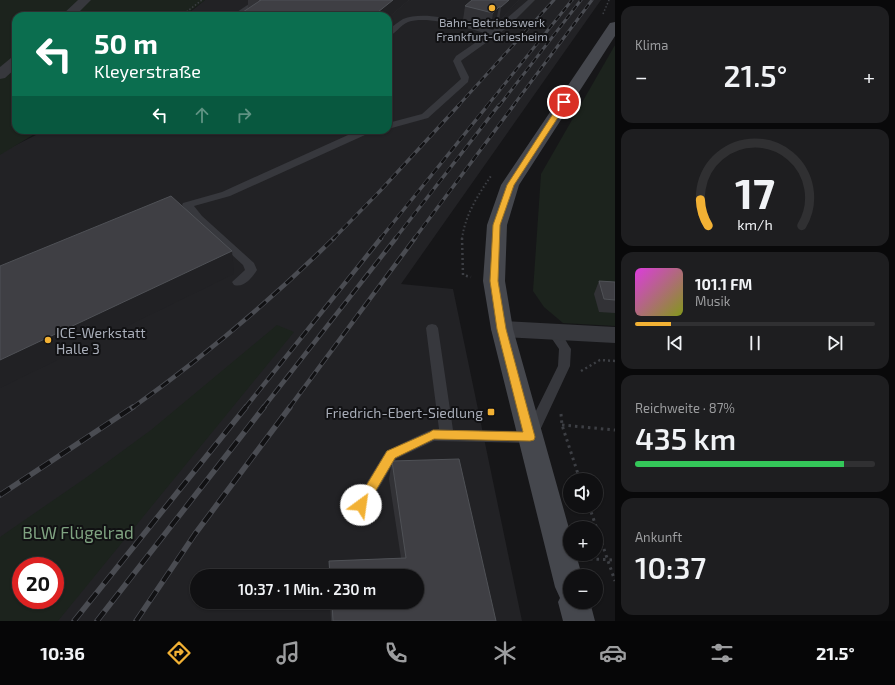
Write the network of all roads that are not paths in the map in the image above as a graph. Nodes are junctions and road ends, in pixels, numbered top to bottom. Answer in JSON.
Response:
{"nodes":[{"id":1,"x":85,"y":0,"type":"edge"},
{"id":2,"x":260,"y":0,"type":"edge"},
{"id":3,"x":532,"y":0,"type":"edge"},
{"id":4,"x":72,"y":12,"type":"edge"},
{"id":5,"x":240,"y":12,"type":"edge"},
{"id":6,"x":608,"y":22,"type":"edge"},
{"id":7,"x":392,"y":31,"type":"edge"},
{"id":8,"x":495,"y":33,"type":"junction"},
{"id":9,"x":12,"y":64,"type":"edge"},
{"id":10,"x":0,"y":75,"type":"edge"},
{"id":11,"x":392,"y":125,"type":"edge"},
{"id":12,"x":359,"y":134,"type":"edge"},
{"id":13,"x":238,"y":282,"type":"dead end"},
{"id":14,"x":432,"y":328,"type":"dead end"},
{"id":15,"x":502,"y":329,"type":"junction"},
{"id":16,"x":552,"y":330,"type":"junction"},
{"id":17,"x":615,"y":335,"type":"edge"},
{"id":18,"x":447,"y":435,"type":"junction"},
{"id":19,"x":530,"y":437,"type":"junction"},
{"id":20,"x":361,"y":505,"type":"dead end"},
{"id":21,"x":565,"y":569,"type":"edge"},
{"id":22,"x":576,"y":609,"type":"edge"},
{"id":23,"x":579,"y":621,"type":"edge"}],
"edges":[{"from":1,"to":4,"type":"street"},
{"from":2,"to":5,"type":"lane"},
{"from":3,"to":8,"type":"lane"},
{"from":6,"to":15,"type":"street"},
{"from":7,"to":8,"type":"lane"},
{"from":8,"to":11,"type":"lane"},
{"from":9,"to":10,"type":"street"},
{"from":12,"to":13,"type":"lane"},
{"from":14,"to":18,"type":"lane"},
{"from":15,"to":16,"type":"street"},
{"from":15,"to":19,"type":"street"},
{"from":16,"to":17,"type":"street"},
{"from":16,"to":19,"type":"lane"},
{"from":18,"to":19,"type":"lane"},
{"from":18,"to":20,"type":"lane"},
{"from":19,"to":21,"type":"street"},
{"from":22,"to":23,"type":"street"}]}
